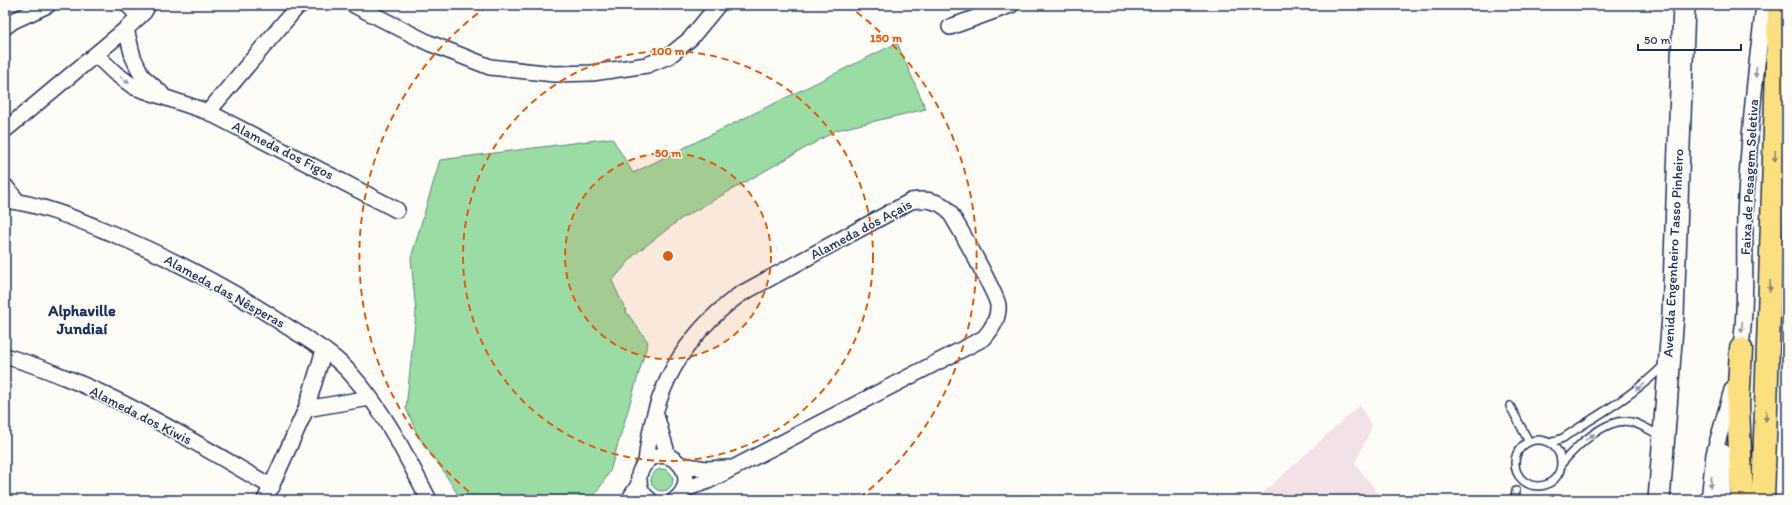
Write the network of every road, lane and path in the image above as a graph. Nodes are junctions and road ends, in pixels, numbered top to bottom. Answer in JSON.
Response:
{"nodes":[{"id":1,"x":48,"y":5,"type":"edge"},
{"id":2,"x":128,"y":5,"type":"edge"},
{"id":3,"x":159,"y":5,"type":"edge"},
{"id":4,"x":301,"y":5,"type":"edge"},
{"id":5,"x":354,"y":5,"type":"edge"},
{"id":6,"x":718,"y":5,"type":"edge"},
{"id":7,"x":1011,"y":5,"type":"edge"},
{"id":8,"x":1684,"y":5,"type":"edge"},
{"id":9,"x":1764,"y":5,"type":"edge"},
{"id":10,"x":1779,"y":5,"type":"edge"},
{"id":11,"x":143,"y":11,"type":"edge"},
{"id":12,"x":5,"y":26,"type":"edge"},
{"id":13,"x":950,"y":27,"type":"dead end"},
{"id":14,"x":126,"y":29,"type":"junction"},
{"id":15,"x":96,"y":55,"type":"junction"},
{"id":16,"x":166,"y":97,"type":"junction"},
{"id":17,"x":208,"y":112,"type":"junction"},
{"id":18,"x":5,"y":130,"type":"edge"},
{"id":19,"x":5,"y":186,"type":"edge"},
{"id":20,"x":11,"y":201,"type":"edge"},
{"id":21,"x":397,"y":210,"type":"dead end"},
{"id":22,"x":1741,"y":349,"type":"junction"},
{"id":23,"x":324,"y":350,"type":"junction"},
{"id":24,"x":5,"y":356,"type":"edge"},
{"id":25,"x":1668,"y":361,"type":"junction"},
{"id":26,"x":1731,"y":397,"type":"junction"},
{"id":27,"x":370,"y":398,"type":"junction"},
{"id":28,"x":1510,"y":406,"type":"dead end"},
{"id":29,"x":306,"y":409,"type":"junction"},
{"id":30,"x":656,"y":412,"type":"junction"},
{"id":31,"x":1664,"y":438,"type":"junction"},
{"id":32,"x":1529,"y":442,"type":"junction"},
{"id":33,"x":1550,"y":443,"type":"junction"},
{"id":34,"x":668,"y":456,"type":"junction"},
{"id":35,"x":646,"y":463,"type":"junction"},
{"id":36,"x":1562,"y":463,"type":"junction"},
{"id":37,"x":682,"y":465,"type":"junction"},
{"id":38,"x":732,"y":468,"type":"junction"},
{"id":39,"x":639,"y":484,"type":"junction"},
{"id":40,"x":685,"y":488,"type":"junction"},
{"id":41,"x":1516,"y":492,"type":"dead end"},
{"id":42,"x":269,"y":493,"type":"edge"},
{"id":43,"x":428,"y":500,"type":"edge"},
{"id":44,"x":629,"y":500,"type":"edge"},
{"id":45,"x":650,"y":500,"type":"edge"},
{"id":46,"x":675,"y":500,"type":"edge"},
{"id":47,"x":1515,"y":500,"type":"edge"},
{"id":48,"x":1659,"y":500,"type":"edge"},
{"id":49,"x":1709,"y":500,"type":"edge"},
{"id":50,"x":1723,"y":500,"type":"edge"},
{"id":51,"x":1742,"y":500,"type":"edge"},
{"id":52,"x":1763,"y":500,"type":"edge"}],
"edges":[{"from":1,"to":12,"type":"street"},
{"from":2,"to":11,"type":"street"},
{"from":3,"to":11,"type":"street"},
{"from":4,"to":17,"type":"street"},
{"from":5,"to":6,"type":"street"},
{"from":7,"to":13,"type":"street"},
{"from":8,"to":25,"type":"main road","name":"Avenida Engenheiro Tasso Pinheiro"},
{"from":9,"to":22,"type":"street","name":"Faixa de Pesagem Seletiva","one_way":true},
{"from":10,"to":52,"type":"highway","one_way":true},
{"from":11,"to":14,"type":"street"},
{"from":14,"to":15,"type":"street"},
{"from":14,"to":16,"type":"street","name":"Alameda dos Figos"},
{"from":15,"to":16,"type":"street","name":"Alameda dos Figos","one_way":true},
{"from":15,"to":18,"type":"street"},
{"from":16,"to":17,"type":"street","name":"Alameda dos Figos"},
{"from":17,"to":21,"type":"street","name":"Alameda dos Figos"},
{"from":19,"to":20,"type":"street","name":"Alameda das Nêsperas"},
{"from":20,"to":23,"type":"street","name":"Alameda das Nêsperas"},
{"from":22,"to":26,"type":"street","name":"Faixa de Pesagem Seletiva"},
{"from":22,"to":51,"type":"highway"},
{"from":23,"to":27,"type":"street","name":"Alameda das Nêsperas"},
{"from":23,"to":29,"type":"street"},
{"from":24,"to":42,"type":"street","name":"Alameda dos Kiwis"},
{"from":25,"to":31,"type":"main road","name":"Avenida Engenheiro Tasso Pinheiro"},
{"from":25,"to":33,"type":"lane","one_way":true},
{"from":26,"to":49,"type":"street","one_way":true},
{"from":26,"to":50,"type":"street"},
{"from":27,"to":29,"type":"street"},
{"from":27,"to":43,"type":"street","name":"Alameda das Nêsperas"},
{"from":28,"to":32,"type":"lane"},
{"from":29,"to":42,"type":"street"},
{"from":30,"to":34,"type":"street"},
{"from":30,"to":35,"type":"street","name":"Alameda dos Açais"},
{"from":30,"to":38,"type":"street","name":"Alameda dos Açais"},
{"from":36,"to":31,"type":"lane","one_way":true},
{"from":31,"to":48,"type":"main road","name":"Avenida Engenheiro Tasso Pinheiro"},
{"from":32,"to":33,"type":"lane"},
{"from":32,"to":36,"type":"lane"},
{"from":33,"to":36,"type":"lane"},
{"from":34,"to":35,"type":"street"},
{"from":34,"to":37,"type":"street"},
{"from":35,"to":39,"type":"street","name":"Alameda dos Açais"},
{"from":37,"to":38,"type":"street"},
{"from":37,"to":40,"type":"street"},
{"from":38,"to":40,"type":"street","name":"Alameda dos Açais"},
{"from":39,"to":44,"type":"street","name":"Alameda dos Açais"},
{"from":39,"to":45,"type":"street"},
{"from":40,"to":46,"type":"street"},
{"from":41,"to":47,"type":"lane"}]}
